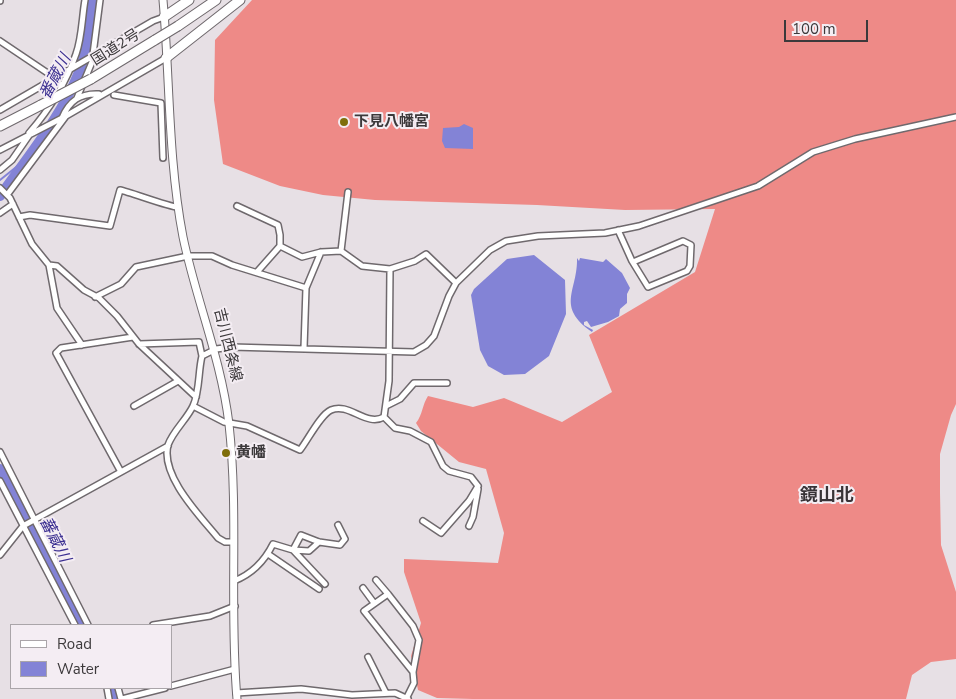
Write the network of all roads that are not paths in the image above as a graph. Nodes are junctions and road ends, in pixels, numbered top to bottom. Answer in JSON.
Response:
{"nodes":[{"id":1,"x":85,"y":0,"type":"edge"},
{"id":2,"x":100,"y":0,"type":"edge"},
{"id":3,"x":163,"y":0,"type":"edge"},
{"id":4,"x":188,"y":0,"type":"edge"},
{"id":5,"x":216,"y":0,"type":"edge"},
{"id":6,"x":240,"y":0,"type":"edge"},
{"id":7,"x":164,"y":17,"type":"junction"},
{"id":8,"x":0,"y":41,"type":"edge"},
{"id":9,"x":93,"y":57,"type":"junction"},
{"id":10,"x":166,"y":58,"type":"junction"},
{"id":11,"x":70,"y":70,"type":"junction"},
{"id":12,"x":55,"y":78,"type":"junction"},
{"id":13,"x":62,"y":87,"type":"junction"},
{"id":14,"x":98,"y":94,"type":"dead end"},
{"id":15,"x":77,"y":96,"type":"junction"},
{"id":16,"x":114,"y":96,"type":"dead end"},
{"id":17,"x":0,"y":110,"type":"edge"},
{"id":18,"x":64,"y":117,"type":"junction"},
{"id":19,"x":956,"y":117,"type":"edge"},
{"id":20,"x":165,"y":123,"type":"junction"},
{"id":21,"x":0,"y":126,"type":"edge"},
{"id":22,"x":28,"y":135,"type":"junction"},
{"id":23,"x":0,"y":150,"type":"edge"},
{"id":24,"x":163,"y":158,"type":"dead end"},
{"id":25,"x":0,"y":170,"type":"edge"},
{"id":26,"x":0,"y":188,"type":"edge"},
{"id":27,"x":348,"y":192,"type":"dead end"},
{"id":28,"x":6,"y":194,"type":"junction"},
{"id":29,"x":14,"y":204,"type":"junction"},
{"id":30,"x":178,"y":206,"type":"junction"},
{"id":31,"x":238,"y":206,"type":"dead end"},
{"id":32,"x":0,"y":213,"type":"edge"},
{"id":33,"x":19,"y":217,"type":"junction"},
{"id":34,"x":618,"y":230,"type":"junction"},
{"id":35,"x":280,"y":246,"type":"junction"},
{"id":36,"x":341,"y":251,"type":"junction"},
{"id":37,"x":321,"y":252,"type":"junction"},
{"id":38,"x":188,"y":256,"type":"junction"},
{"id":39,"x":632,"y":262,"type":"junction"},
{"id":40,"x":49,"y":265,"type":"junction"},
{"id":41,"x":390,"y":270,"type":"junction"},
{"id":42,"x":257,"y":272,"type":"junction"},
{"id":43,"x":456,"y":283,"type":"junction"},
{"id":44,"x":306,"y":288,"type":"junction"},
{"id":45,"x":95,"y":296,"type":"junction"},
{"id":46,"x":133,"y":337,"type":"junction"},
{"id":47,"x":139,"y":344,"type":"junction"},
{"id":48,"x":82,"y":345,"type":"junction"},
{"id":49,"x":304,"y":348,"type":"junction"},
{"id":50,"x":216,"y":349,"type":"junction"},
{"id":51,"x":389,"y":352,"type":"junction"},
{"id":52,"x":202,"y":356,"type":"junction"},
{"id":53,"x":178,"y":381,"type":"junction"},
{"id":54,"x":447,"y":383,"type":"dead end"},
{"id":55,"x":196,"y":397,"type":"junction"},
{"id":56,"x":134,"y":406,"type":"dead end"},
{"id":57,"x":193,"y":406,"type":"junction"},
{"id":58,"x":386,"y":406,"type":"junction"},
{"id":59,"x":384,"y":418,"type":"junction"},
{"id":60,"x":229,"y":424,"type":"junction"},
{"id":61,"x":168,"y":446,"type":"junction"},
{"id":62,"x":0,"y":452,"type":"edge"},
{"id":63,"x":121,"y":472,"type":"junction"},
{"id":64,"x":0,"y":481,"type":"edge"},
{"id":65,"x":478,"y":486,"type":"junction"},
{"id":66,"x":34,"y":520,"type":"junction"},
{"id":67,"x":423,"y":521,"type":"dead end"},
{"id":68,"x":338,"y":525,"type":"dead end"},
{"id":69,"x":23,"y":526,"type":"junction"},
{"id":70,"x":469,"y":526,"type":"dead end"},
{"id":71,"x":234,"y":542,"type":"junction"},
{"id":72,"x":319,"y":542,"type":"junction"},
{"id":73,"x":293,"y":550,"type":"junction"},
{"id":74,"x":268,"y":554,"type":"junction"},
{"id":75,"x":0,"y":555,"type":"edge"},
{"id":76,"x":376,"y":580,"type":"dead end"},
{"id":77,"x":234,"y":581,"type":"junction"},
{"id":78,"x":324,"y":584,"type":"dead end"},
{"id":79,"x":363,"y":588,"type":"dead end"},
{"id":80,"x":319,"y":589,"type":"dead end"},
{"id":81,"x":388,"y":594,"type":"junction"},
{"id":82,"x":374,"y":603,"type":"junction"},
{"id":83,"x":235,"y":606,"type":"junction"},
{"id":84,"x":74,"y":624,"type":"edge"},
{"id":85,"x":87,"y":624,"type":"edge"},
{"id":86,"x":159,"y":624,"type":"edge"},
{"id":87,"x":368,"y":657,"type":"dead end"},
{"id":88,"x":236,"y":669,"type":"junction"},
{"id":89,"x":413,"y":672,"type":"junction"},
{"id":90,"x":172,"y":686,"type":"edge"},
{"id":91,"x":161,"y":689,"type":"edge"},
{"id":92,"x":386,"y":693,"type":"junction"},
{"id":93,"x":236,"y":696,"type":"edge"},
{"id":94,"x":407,"y":698,"type":"edge"},
{"id":95,"x":122,"y":699,"type":"edge"}],
"edges":[{"from":1,"to":11,"type":"street"},
{"from":2,"to":9,"type":"street"},
{"from":3,"to":7,"type":"main road","name":"吉川西条線"},
{"from":4,"to":7,"type":"highway"},
{"from":5,"to":21,"type":"highway","name":"国道2号","bridge":true},
{"from":6,"to":10,"type":"highway"},
{"from":7,"to":9,"type":"street"},
{"from":7,"to":10,"type":"main road","name":"吉川西条線"},
{"from":8,"to":12,"type":"street"},
{"from":9,"to":11,"type":"street"},
{"from":9,"to":15,"type":"street"},
{"from":10,"to":18,"type":"street"},
{"from":10,"to":20,"type":"main road","name":"吉川西条線"},
{"from":11,"to":12,"type":"street"},
{"from":11,"to":13,"type":"street"},
{"from":12,"to":13,"type":"street"},
{"from":12,"to":17,"type":"street"},
{"from":13,"to":15,"type":"street","bridge":true},
{"from":13,"to":22,"type":"street"},
{"from":14,"to":15,"type":"street"},
{"from":15,"to":18,"type":"street"},
{"from":16,"to":20,"type":"street"},
{"from":18,"to":22,"type":"street"},
{"from":18,"to":28,"type":"street"},
{"from":19,"to":34,"type":"street"},
{"from":20,"to":24,"type":"street"},
{"from":20,"to":30,"type":"main road","name":"吉川西条線"},
{"from":22,"to":23,"type":"street"},
{"from":22,"to":25,"type":"street"},
{"from":26,"to":28,"type":"street"},
{"from":27,"to":36,"type":"street"},
{"from":28,"to":29,"type":"street"},
{"from":29,"to":32,"type":"street"},
{"from":29,"to":33,"type":"street"},
{"from":30,"to":33,"type":"street"},
{"from":30,"to":38,"type":"main road","name":"吉川西条線"},
{"from":31,"to":35,"type":"street"},
{"from":33,"to":40,"type":"street"},
{"from":34,"to":39,"type":"street"},
{"from":34,"to":43,"type":"street"},
{"from":35,"to":37,"type":"street"},
{"from":35,"to":42,"type":"street"},
{"from":36,"to":37,"type":"street"},
{"from":36,"to":41,"type":"street"},
{"from":37,"to":44,"type":"street"},
{"from":38,"to":42,"type":"street"},
{"from":38,"to":45,"type":"street"},
{"from":38,"to":50,"type":"main road","name":"吉川西条線"},
{"from":39,"to":39,"type":"street"},
{"from":40,"to":45,"type":"street"},
{"from":40,"to":48,"type":"street"},
{"from":41,"to":43,"type":"street"},
{"from":41,"to":51,"type":"street"},
{"from":42,"to":44,"type":"street"},
{"from":43,"to":51,"type":"street"},
{"from":44,"to":49,"type":"street"},
{"from":45,"to":46,"type":"street"},
{"from":46,"to":47,"type":"street"},
{"from":46,"to":48,"type":"street"},
{"from":47,"to":52,"type":"street"},
{"from":47,"to":53,"type":"street"},
{"from":48,"to":63,"type":"street"},
{"from":49,"to":50,"type":"street"},
{"from":49,"to":51,"type":"street"},
{"from":50,"to":52,"type":"street"},
{"from":50,"to":60,"type":"main road","name":"吉川西条線"},
{"from":51,"to":58,"type":"street"},
{"from":52,"to":55,"type":"street"},
{"from":53,"to":55,"type":"street"},
{"from":53,"to":56,"type":"street"},
{"from":54,"to":58,"type":"street"},
{"from":55,"to":57,"type":"street"},
{"from":57,"to":60,"type":"street"},
{"from":57,"to":61,"type":"street"},
{"from":58,"to":59,"type":"street"},
{"from":59,"to":60,"type":"street"},
{"from":59,"to":65,"type":"street"},
{"from":60,"to":71,"type":"main road","name":"吉川西条線"},
{"from":61,"to":63,"type":"street"},
{"from":61,"to":71,"type":"street"},
{"from":62,"to":66,"type":"street"},
{"from":63,"to":66,"type":"street"},
{"from":64,"to":69,"type":"street"},
{"from":65,"to":67,"type":"street"},
{"from":65,"to":70,"type":"street"},
{"from":66,"to":69,"type":"street"},
{"from":66,"to":85,"type":"street"},
{"from":68,"to":72,"type":"street"},
{"from":69,"to":75,"type":"street"},
{"from":69,"to":84,"type":"street"},
{"from":71,"to":77,"type":"main road","name":"吉川西条線"},
{"from":72,"to":73,"type":"street"},
{"from":72,"to":73,"type":"street"},
{"from":73,"to":74,"type":"street"},
{"from":73,"to":78,"type":"street"},
{"from":74,"to":77,"type":"street"},
{"from":74,"to":80,"type":"street"},
{"from":76,"to":81,"type":"street"},
{"from":77,"to":83,"type":"main road","name":"吉川西条線"},
{"from":79,"to":82,"type":"street"},
{"from":81,"to":82,"type":"street"},
{"from":81,"to":89,"type":"street"},
{"from":82,"to":89,"type":"street"},
{"from":83,"to":86,"type":"street"},
{"from":83,"to":88,"type":"main road","name":"吉川西条線"},
{"from":87,"to":92,"type":"street"},
{"from":88,"to":90,"type":"street"},
{"from":88,"to":93,"type":"main road","name":"吉川西条線"},
{"from":89,"to":94,"type":"street"},
{"from":91,"to":95,"type":"street"},
{"from":92,"to":93,"type":"street"},
{"from":92,"to":94,"type":"street"}]}
